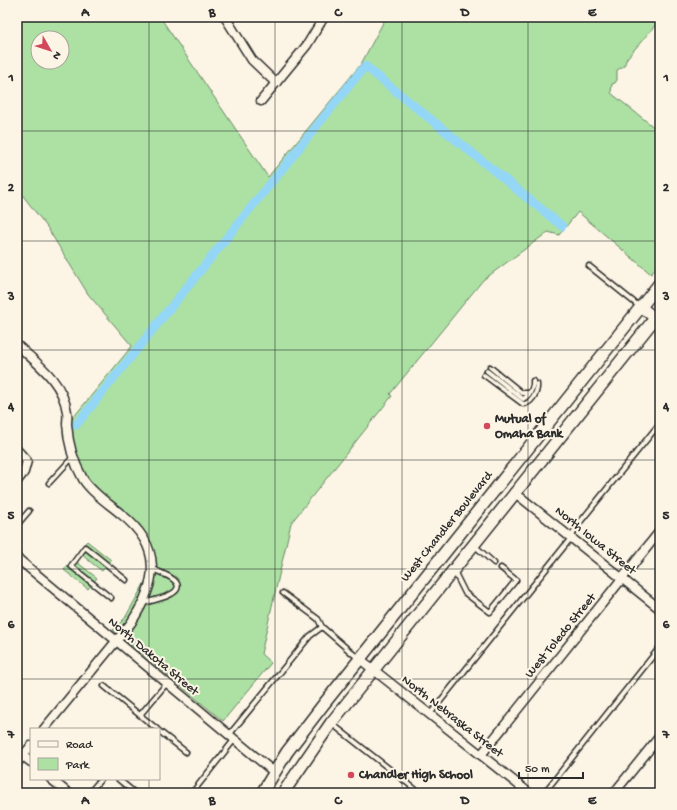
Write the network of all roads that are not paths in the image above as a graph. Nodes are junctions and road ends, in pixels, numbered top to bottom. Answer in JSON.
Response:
{"nodes":[{"id":1,"x":225,"y":17,"type":"edge"},
{"id":2,"x":324,"y":17,"type":"edge"},
{"id":3,"x":276,"y":83,"type":"junction"},
{"id":4,"x":261,"y":101,"type":"dead end"},
{"id":5,"x":589,"y":266,"type":"dead end"},
{"id":6,"x":660,"y":283,"type":"edge"},
{"id":7,"x":641,"y":307,"type":"junction"},
{"id":8,"x":658,"y":317,"type":"edge"},
{"id":9,"x":17,"y":345,"type":"edge"},
{"id":10,"x":530,"y":393,"type":"joint"},
{"id":11,"x":660,"y":423,"type":"edge"},
{"id":12,"x":17,"y":450,"type":"edge"},
{"id":13,"x":74,"y":457,"type":"junction"},
{"id":14,"x":17,"y":481,"type":"edge"},
{"id":15,"x":49,"y":483,"type":"dead end"},
{"id":16,"x":514,"y":492,"type":"junction"},
{"id":17,"x":29,"y":511,"type":"dead end"},
{"id":18,"x":17,"y":525,"type":"edge"},
{"id":19,"x":660,"y":532,"type":"edge"},
{"id":20,"x":571,"y":538,"type":"junction"},
{"id":21,"x":473,"y":544,"type":"junction"},
{"id":22,"x":17,"y":558,"type":"edge"},
{"id":23,"x":494,"y":563,"type":"dead end"},
{"id":24,"x":152,"y":568,"type":"junction"},
{"id":25,"x":501,"y":568,"type":"dead end"},
{"id":26,"x":453,"y":569,"type":"junction"},
{"id":27,"x":622,"y":578,"type":"junction"},
{"id":28,"x":126,"y":580,"type":"dead end"},
{"id":29,"x":283,"y":593,"type":"dead end"},
{"id":30,"x":111,"y":598,"type":"dead end"},
{"id":31,"x":143,"y":603,"type":"junction"},
{"id":32,"x":660,"y":609,"type":"edge"},
{"id":33,"x":322,"y":627,"type":"junction"},
{"id":34,"x":116,"y":641,"type":"junction"},
{"id":35,"x":660,"y":646,"type":"edge"},
{"id":36,"x":360,"y":659,"type":"junction"},
{"id":37,"x":374,"y":671,"type":"junction"},
{"id":38,"x":167,"y":684,"type":"junction"},
{"id":39,"x":104,"y":686,"type":"dead end"},
{"id":40,"x":430,"y":714,"type":"junction"},
{"id":41,"x":140,"y":715,"type":"junction"},
{"id":42,"x":331,"y":723,"type":"junction"},
{"id":43,"x":45,"y":728,"type":"edge"},
{"id":44,"x":156,"y":728,"type":"edge"},
{"id":45,"x":160,"y":732,"type":"edge"},
{"id":46,"x":660,"y":736,"type":"edge"},
{"id":47,"x":232,"y":737,"type":"junction"},
{"id":48,"x":30,"y":747,"type":"edge"},
{"id":49,"x":186,"y":752,"type":"dead end"},
{"id":50,"x":481,"y":755,"type":"junction"},
{"id":51,"x":23,"y":756,"type":"junction"},
{"id":52,"x":30,"y":761,"type":"edge"},
{"id":53,"x":17,"y":763,"type":"edge"},
{"id":54,"x":275,"y":773,"type":"junction"},
{"id":55,"x":52,"y":780,"type":"edge"},
{"id":56,"x":100,"y":780,"type":"edge"},
{"id":57,"x":119,"y":780,"type":"edge"},
{"id":58,"x":68,"y":793,"type":"edge"},
{"id":59,"x":89,"y":793,"type":"edge"},
{"id":60,"x":135,"y":793,"type":"edge"},
{"id":61,"x":192,"y":793,"type":"edge"},
{"id":62,"x":262,"y":793,"type":"edge"},
{"id":63,"x":283,"y":793,"type":"edge"},
{"id":64,"x":420,"y":793,"type":"edge"},
{"id":65,"x":529,"y":793,"type":"edge"},
{"id":66,"x":544,"y":793,"type":"edge"},
{"id":67,"x":614,"y":793,"type":"edge"}],
"edges":[{"from":1,"to":3,"type":"street"},
{"from":2,"to":3,"type":"street"},
{"from":3,"to":4,"type":"street"},
{"from":5,"to":7,"type":"lane"},
{"from":6,"to":7,"type":"main road","name":"West Chandler Boulevard"},
{"from":7,"to":8,"type":"street"},
{"from":7,"to":36,"type":"main road","name":"West Chandler Boulevard"},
{"from":8,"to":16,"type":"main road"},
{"from":9,"to":13,"type":"street"},
{"from":10,"to":10,"type":"lane"},
{"from":11,"to":20,"type":"lane"},
{"from":12,"to":14,"type":"street"},
{"from":13,"to":15,"type":"lane"},
{"from":13,"to":24,"type":"street"},
{"from":16,"to":20,"type":"street","name":"North Iowa Street"},
{"from":16,"to":21,"type":"main road"},
{"from":17,"to":18,"type":"lane"},
{"from":19,"to":27,"type":"street","name":"West Toledo Street"},
{"from":20,"to":27,"type":"street","name":"North Iowa Street"},
{"from":20,"to":40,"type":"lane"},
{"from":21,"to":23,"type":"lane"},
{"from":21,"to":26,"type":"main road"},
{"from":22,"to":34,"type":"street","name":"North Dakota Street"},
{"from":24,"to":31,"type":"street"},
{"from":24,"to":31,"type":"lane"},
{"from":25,"to":26,"type":"lane"},
{"from":26,"to":37,"type":"main road"},
{"from":27,"to":32,"type":"street","name":"North Iowa Street"},
{"from":27,"to":50,"type":"street","name":"West Toledo Street"},
{"from":28,"to":30,"type":"lane"},
{"from":29,"to":33,"type":"lane"},
{"from":31,"to":34,"type":"street"},
{"from":33,"to":36,"type":"lane"},
{"from":33,"to":47,"type":"lane"},
{"from":34,"to":38,"type":"street","name":"North Dakota Street"},
{"from":34,"to":43,"type":"street"},
{"from":35,"to":66,"type":"lane"},
{"from":36,"to":37,"type":"street","name":"North Nebraska Street"},
{"from":36,"to":54,"type":"main road","name":"West Chandler Boulevard"},
{"from":37,"to":40,"type":"street","name":"North Nebraska Street"},
{"from":37,"to":42,"type":"main road"},
{"from":38,"to":41,"type":"lane"},
{"from":38,"to":47,"type":"street","name":"North Dakota Street"},
{"from":39,"to":41,"type":"lane"},
{"from":40,"to":50,"type":"street","name":"North Nebraska Street"},
{"from":41,"to":44,"type":"lane"},
{"from":42,"to":63,"type":"main road"},
{"from":42,"to":64,"type":"lane"},
{"from":45,"to":49,"type":"lane"},
{"from":46,"to":67,"type":"street"},
{"from":47,"to":54,"type":"street","name":"North Dakota Street"},
{"from":47,"to":61,"type":"lane"},
{"from":48,"to":51,"type":"street"},
{"from":50,"to":65,"type":"street","name":"North Nebraska Street"},
{"from":51,"to":52,"type":"street"},
{"from":51,"to":53,"type":"street"},
{"from":54,"to":62,"type":"main road","name":"West Chandler Boulevard"},
{"from":55,"to":58,"type":"street"},
{"from":56,"to":59,"type":"lane"},
{"from":57,"to":60,"type":"lane"}]}
